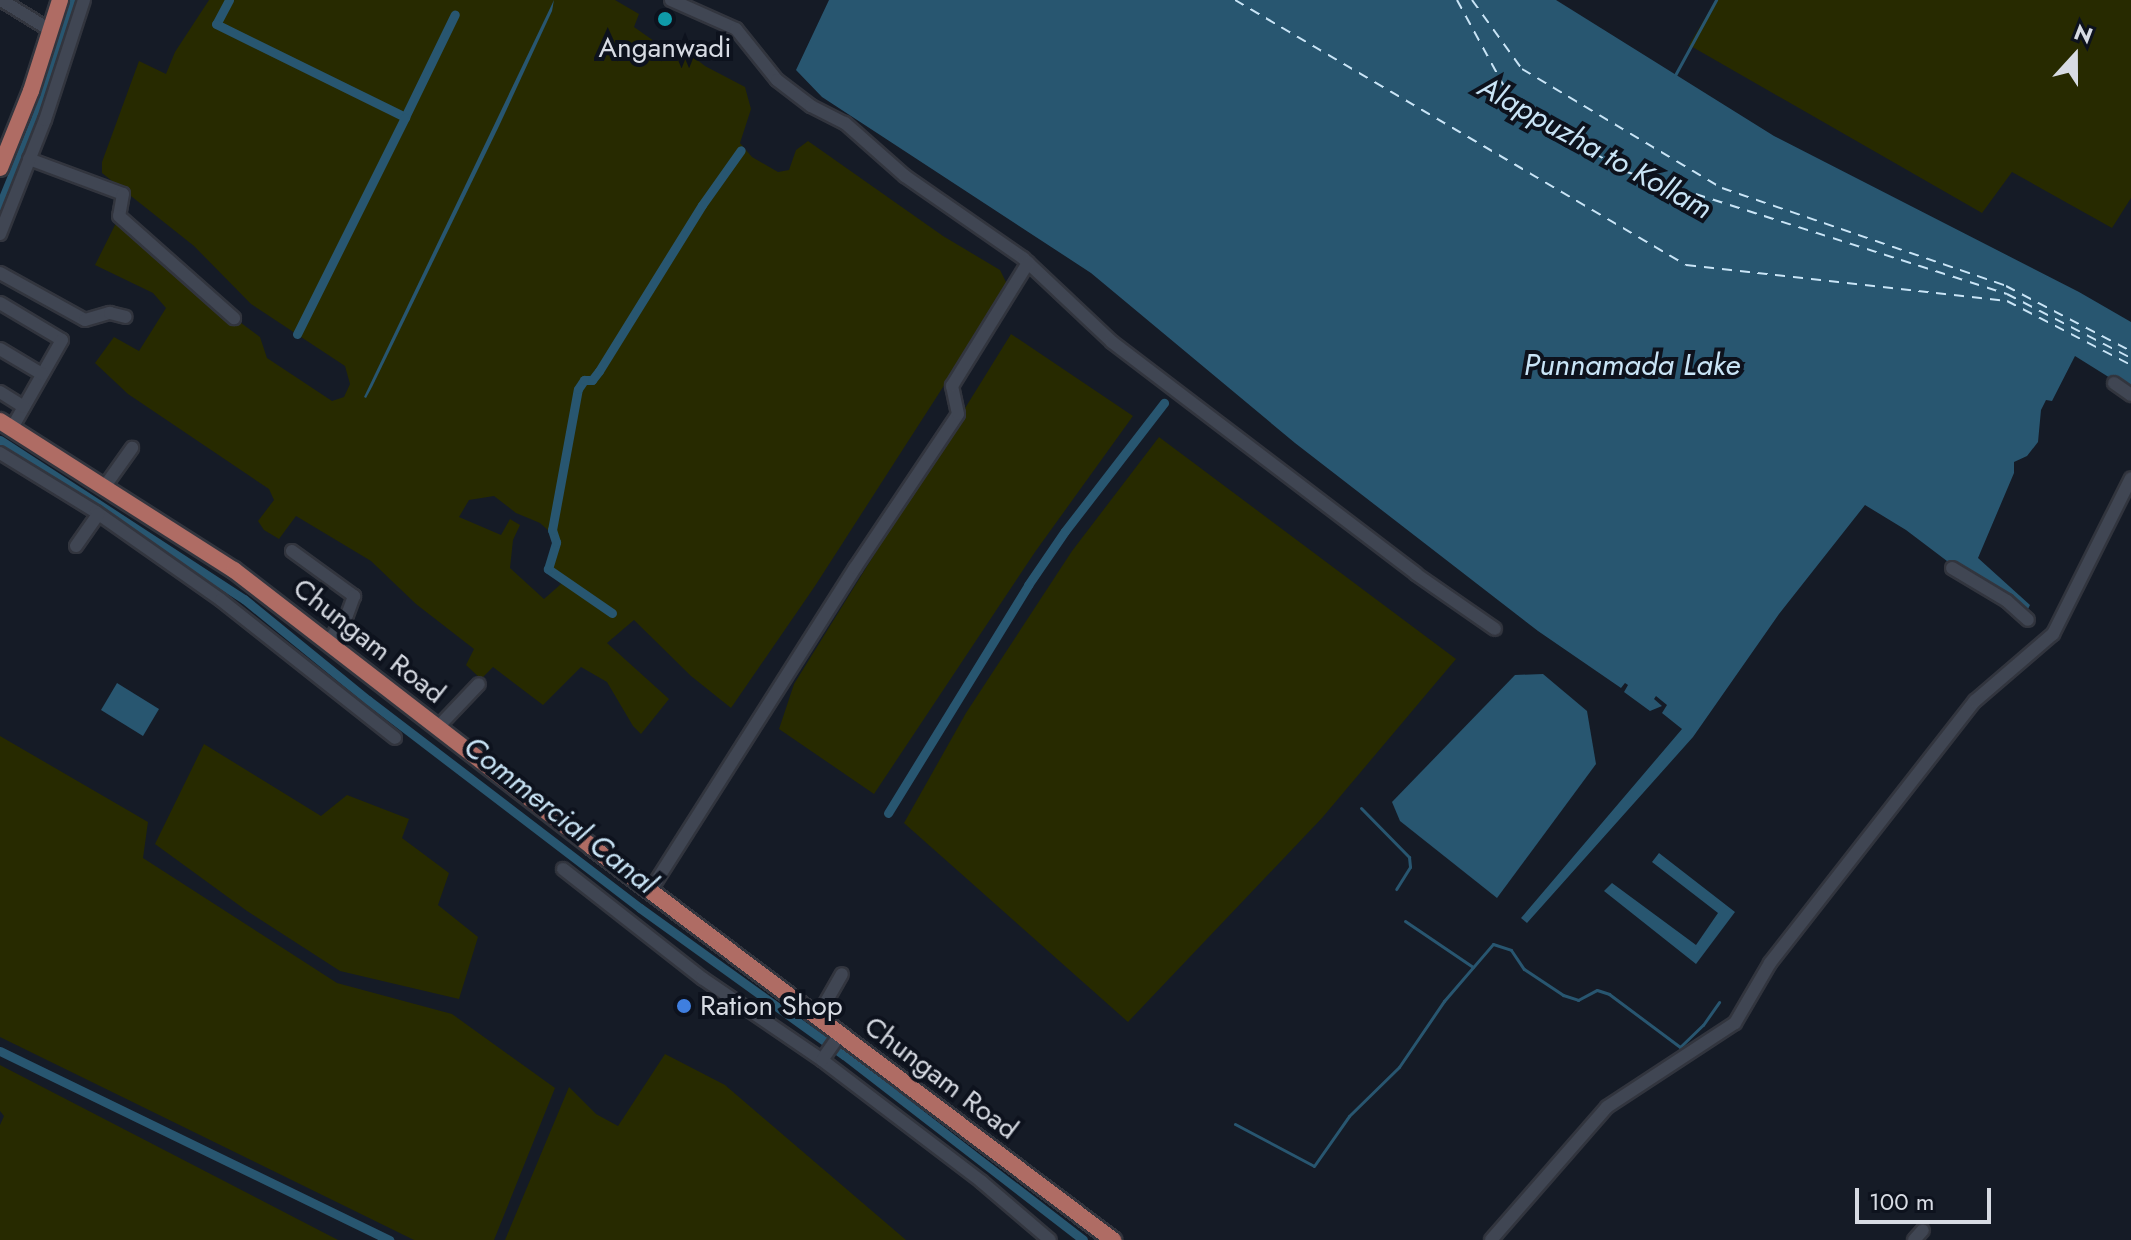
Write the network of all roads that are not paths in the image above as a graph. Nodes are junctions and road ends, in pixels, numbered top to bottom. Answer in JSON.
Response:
{"nodes":[{"id":1,"x":1,"y":0,"type":"edge"},
{"id":2,"x":60,"y":0,"type":"edge"},
{"id":3,"x":84,"y":0,"type":"edge"},
{"id":4,"x":671,"y":0,"type":"edge"},
{"id":5,"x":50,"y":30,"type":"junction"},
{"id":6,"x":29,"y":159,"type":"junction"},
{"id":7,"x":0,"y":168,"type":"edge"},
{"id":8,"x":0,"y":234,"type":"edge"},
{"id":9,"x":1028,"y":263,"type":"junction"},
{"id":10,"x":0,"y":273,"type":"edge"},
{"id":11,"x":2,"y":308,"type":"edge"},
{"id":12,"x":126,"y":317,"type":"dead end"},
{"id":13,"x":234,"y":318,"type":"dead end"},
{"id":14,"x":0,"y":349,"type":"edge"},
{"id":15,"x":42,"y":374,"type":"junction"},
{"id":16,"x":2114,"y":383,"type":"dead end"},
{"id":17,"x":0,"y":392,"type":"edge"},
{"id":18,"x":2131,"y":395,"type":"edge"},
{"id":19,"x":24,"y":407,"type":"junction"},
{"id":20,"x":6,"y":424,"type":"edge"},
{"id":21,"x":132,"y":448,"type":"dead end"},
{"id":22,"x":0,"y":453,"type":"edge"},
{"id":23,"x":2131,"y":478,"type":"edge"},
{"id":24,"x":105,"y":486,"type":"junction"},
{"id":25,"x":98,"y":514,"type":"junction"},
{"id":26,"x":76,"y":546,"type":"dead end"},
{"id":27,"x":292,"y":551,"type":"dead end"},
{"id":28,"x":1952,"y":568,"type":"dead end"},
{"id":29,"x":2028,"y":620,"type":"dead end"},
{"id":30,"x":1495,"y":629,"type":"dead end"},
{"id":31,"x":329,"y":641,"type":"junction"},
{"id":32,"x":479,"y":684,"type":"dead end"},
{"id":33,"x":438,"y":727,"type":"junction"},
{"id":34,"x":395,"y":738,"type":"dead end"},
{"id":35,"x":563,"y":869,"type":"dead end"},
{"id":36,"x":650,"y":891,"type":"junction"},
{"id":37,"x":842,"y":974,"type":"dead end"},
{"id":38,"x":818,"y":1016,"type":"junction"},
{"id":39,"x":838,"y":1037,"type":"junction"},
{"id":40,"x":823,"y":1059,"type":"junction"},
{"id":41,"x":1050,"y":1240,"type":"edge"},
{"id":42,"x":1113,"y":1240,"type":"edge"},
{"id":43,"x":1491,"y":1240,"type":"edge"}],
"edges":[{"from":1,"to":5,"type":"street"},
{"from":2,"to":5,"type":"main road"},
{"from":3,"to":6,"type":"street"},
{"from":4,"to":9,"type":"street"},
{"from":5,"to":7,"type":"main road"},
{"from":6,"to":8,"type":"street"},
{"from":6,"to":13,"type":"street"},
{"from":9,"to":30,"type":"street"},
{"from":9,"to":36,"type":"street"},
{"from":10,"to":12,"type":"street"},
{"from":11,"to":15,"type":"street"},
{"from":14,"to":15,"type":"street"},
{"from":15,"to":19,"type":"street"},
{"from":16,"to":18,"type":"street"},
{"from":17,"to":19,"type":"street"},
{"from":19,"to":20,"type":"street"},
{"from":20,"to":24,"type":"main road","name":"Chungam Road"},
{"from":21,"to":24,"type":"street"},
{"from":22,"to":25,"type":"street"},
{"from":23,"to":43,"type":"street"},
{"from":24,"to":31,"type":"main road","name":"Chungam Road"},
{"from":25,"to":26,"type":"street"},
{"from":25,"to":34,"type":"street"},
{"from":27,"to":31,"type":"street"},
{"from":28,"to":29,"type":"street"},
{"from":31,"to":33,"type":"main road","name":"Chungam Road"},
{"from":32,"to":33,"type":"street"},
{"from":33,"to":36,"type":"main road","name":"Chungam Road"},
{"from":35,"to":40,"type":"street"},
{"from":36,"to":38,"type":"main road","name":"Chungam Road"},
{"from":37,"to":38,"type":"street"},
{"from":38,"to":39,"type":"main road","name":"Chungam Road"},
{"from":39,"to":40,"type":"street"},
{"from":39,"to":42,"type":"main road","name":"Chungam Road"},
{"from":40,"to":41,"type":"street"}]}
